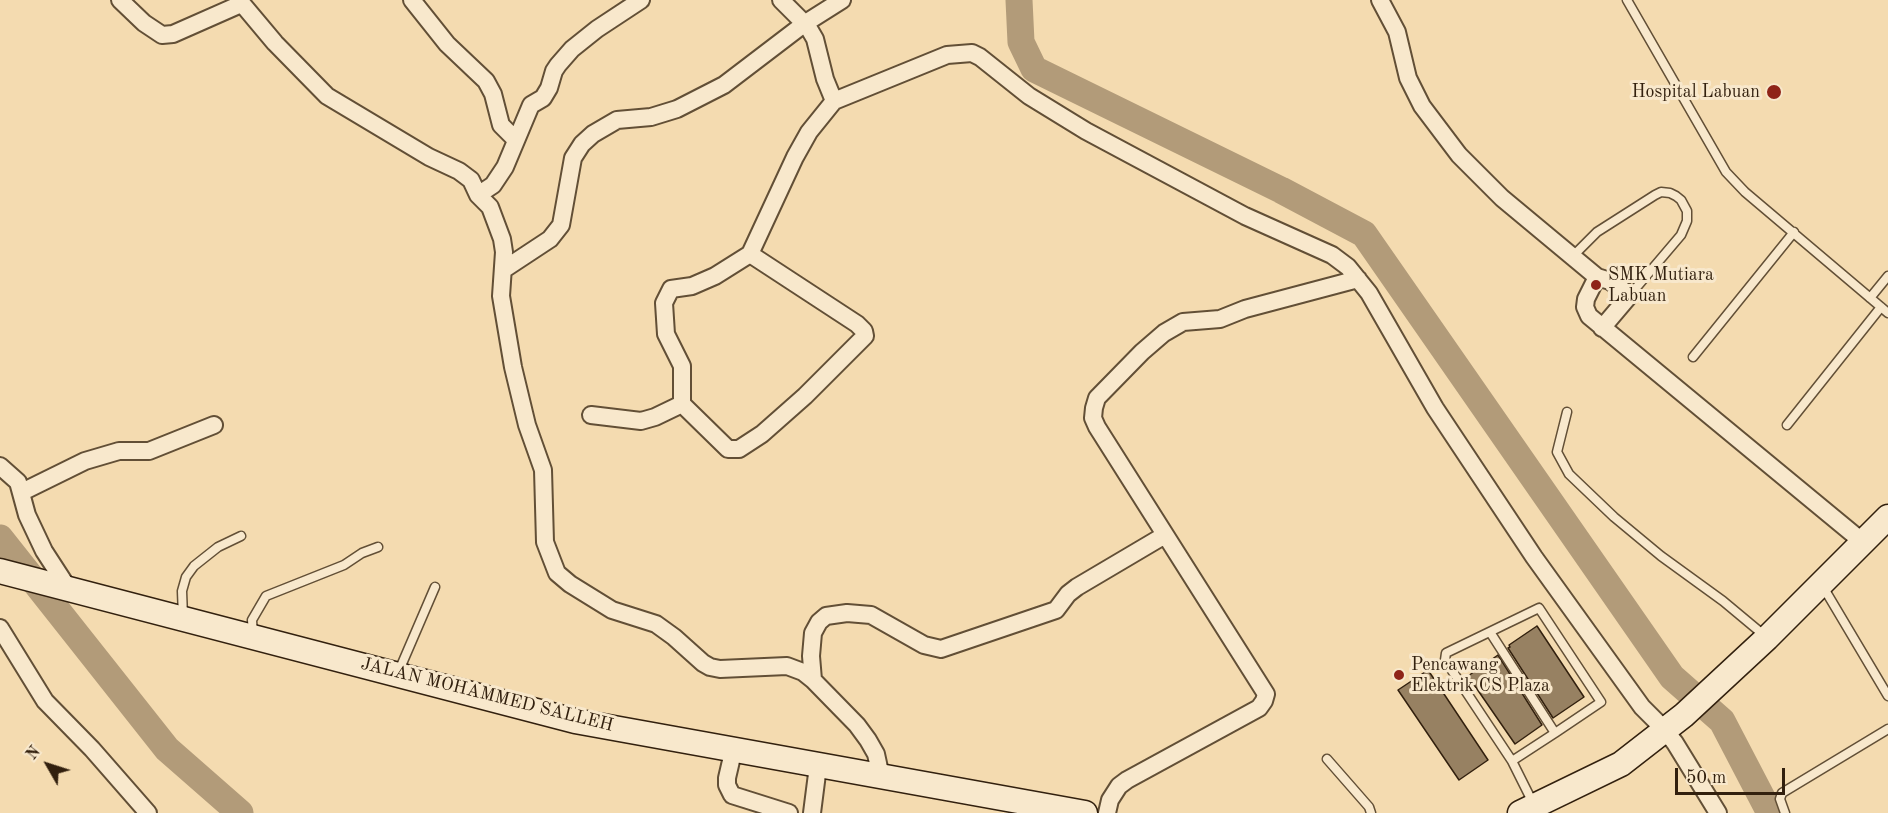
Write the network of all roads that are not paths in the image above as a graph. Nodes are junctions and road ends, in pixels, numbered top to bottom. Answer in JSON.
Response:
{"nodes":[{"id":1,"x":120,"y":0,"type":"edge"},
{"id":2,"x":412,"y":0,"type":"edge"},
{"id":3,"x":642,"y":0,"type":"edge"},
{"id":4,"x":781,"y":0,"type":"edge"},
{"id":5,"x":842,"y":0,"type":"edge"},
{"id":6,"x":1380,"y":0,"type":"edge"},
{"id":7,"x":1627,"y":0,"type":"edge"},
{"id":8,"x":240,"y":2,"type":"edge"},
{"id":9,"x":804,"y":24,"type":"junction"},
{"id":10,"x":834,"y":101,"type":"junction"},
{"id":11,"x":516,"y":140,"type":"junction"},
{"id":12,"x":478,"y":195,"type":"junction"},
{"id":13,"x":1794,"y":232,"type":"junction"},
{"id":14,"x":750,"y":254,"type":"junction"},
{"id":15,"x":1572,"y":257,"type":"junction"},
{"id":16,"x":503,"y":270,"type":"junction"},
{"id":17,"x":1888,"y":276,"type":"edge"},
{"id":18,"x":1597,"y":277,"type":"junction"},
{"id":19,"x":1358,"y":279,"type":"junction"},
{"id":20,"x":1630,"y":295,"type":"junction"},
{"id":21,"x":1870,"y":298,"type":"junction"},
{"id":22,"x":1884,"y":310,"type":"edge"},
{"id":23,"x":1602,"y":328,"type":"junction"},
{"id":24,"x":1693,"y":357,"type":"dead end"},
{"id":25,"x":682,"y":404,"type":"junction"},
{"id":26,"x":1567,"y":412,"type":"dead end"},
{"id":27,"x":591,"y":415,"type":"dead end"},
{"id":28,"x":214,"y":425,"type":"dead end"},
{"id":29,"x":1787,"y":425,"type":"dead end"},
{"id":30,"x":0,"y":466,"type":"edge"},
{"id":31,"x":22,"y":492,"type":"junction"},
{"id":32,"x":1888,"y":517,"type":"edge"},
{"id":33,"x":1165,"y":535,"type":"junction"},
{"id":34,"x":241,"y":536,"type":"dead end"},
{"id":35,"x":1864,"y":543,"type":"junction"},
{"id":36,"x":378,"y":547,"type":"dead end"},
{"id":37,"x":2,"y":571,"type":"edge"},
{"id":38,"x":1821,"y":585,"type":"junction"},
{"id":39,"x":65,"y":587,"type":"junction"},
{"id":40,"x":435,"y":587,"type":"dead end"},
{"id":41,"x":183,"y":618,"type":"junction"},
{"id":42,"x":0,"y":628,"type":"edge"},
{"id":43,"x":1490,"y":632,"type":"junction"},
{"id":44,"x":253,"y":636,"type":"junction"},
{"id":45,"x":1767,"y":638,"type":"junction"},
{"id":46,"x":398,"y":674,"type":"junction"},
{"id":47,"x":1888,"y":675,"type":"edge"},
{"id":48,"x":813,"y":680,"type":"junction"},
{"id":49,"x":1880,"y":680,"type":"junction"},
{"id":50,"x":1888,"y":696,"type":"edge"},
{"id":51,"x":1664,"y":729,"type":"junction"},
{"id":52,"x":1888,"y":729,"type":"edge"},
{"id":53,"x":1555,"y":733,"type":"junction"},
{"id":54,"x":734,"y":748,"type":"junction"},
{"id":55,"x":1327,"y":759,"type":"dead end"},
{"id":56,"x":1512,"y":761,"type":"junction"},
{"id":57,"x":818,"y":766,"type":"junction"},
{"id":58,"x":881,"y":777,"type":"junction"},
{"id":59,"x":1527,"y":810,"type":"edge"},
{"id":60,"x":148,"y":813,"type":"edge"},
{"id":61,"x":789,"y":813,"type":"edge"},
{"id":62,"x":812,"y":813,"type":"edge"},
{"id":63,"x":1085,"y":813,"type":"edge"},
{"id":64,"x":1107,"y":813,"type":"edge"},
{"id":65,"x":1371,"y":813,"type":"edge"},
{"id":66,"x":1718,"y":813,"type":"edge"},
{"id":67,"x":1785,"y":813,"type":"edge"}],
"edges":[{"from":1,"to":8,"type":"street"},
{"from":2,"to":11,"type":"street"},
{"from":3,"to":11,"type":"street"},
{"from":4,"to":9,"type":"street"},
{"from":5,"to":9,"type":"street"},
{"from":6,"to":15,"type":"street"},
{"from":7,"to":13,"type":"lane"},
{"from":8,"to":12,"type":"street"},
{"from":9,"to":10,"type":"street"},
{"from":9,"to":16,"type":"street"},
{"from":10,"to":14,"type":"street"},
{"from":10,"to":19,"type":"street"},
{"from":11,"to":12,"type":"street"},
{"from":12,"to":16,"type":"street"},
{"from":13,"to":21,"type":"lane"},
{"from":13,"to":24,"type":"lane"},
{"from":14,"to":25,"type":"street"},
{"from":14,"to":25,"type":"street"},
{"from":15,"to":18,"type":"street"},
{"from":15,"to":20,"type":"lane"},
{"from":16,"to":48,"type":"street"},
{"from":17,"to":21,"type":"lane"},
{"from":18,"to":20,"type":"street"},
{"from":18,"to":23,"type":"street"},
{"from":19,"to":33,"type":"street"},
{"from":19,"to":51,"type":"street"},
{"from":20,"to":23,"type":"street"},
{"from":21,"to":22,"type":"lane"},
{"from":22,"to":29,"type":"lane"},
{"from":23,"to":35,"type":"street"},
{"from":25,"to":27,"type":"street"},
{"from":26,"to":45,"type":"lane"},
{"from":28,"to":31,"type":"street"},
{"from":30,"to":31,"type":"street"},
{"from":31,"to":39,"type":"street"},
{"from":32,"to":35,"type":"main road"},
{"from":33,"to":48,"type":"street"},
{"from":33,"to":64,"type":"street"},
{"from":34,"to":41,"type":"lane"},
{"from":35,"to":38,"type":"main road"},
{"from":36,"to":44,"type":"lane"},
{"from":37,"to":39,"type":"main road","name":"JALAN MOHAMMED SALLEH"},
{"from":38,"to":45,"type":"main road"},
{"from":38,"to":49,"type":"lane"},
{"from":39,"to":41,"type":"main road","name":"JALAN MOHAMMED SALLEH"},
{"from":40,"to":46,"type":"lane"},
{"from":41,"to":44,"type":"main road","name":"JALAN MOHAMMED SALLEH"},
{"from":42,"to":60,"type":"street"},
{"from":43,"to":53,"type":"lane"},
{"from":43,"to":53,"type":"lane"},
{"from":43,"to":56,"type":"lane"},
{"from":44,"to":46,"type":"main road","name":"JALAN MOHAMMED SALLEH"},
{"from":45,"to":51,"type":"main road"},
{"from":46,"to":54,"type":"main road","name":"JALAN MOHAMMED SALLEH"},
{"from":47,"to":49,"type":"lane"},
{"from":48,"to":58,"type":"street"},
{"from":49,"to":50,"type":"lane"},
{"from":51,"to":59,"type":"main road"},
{"from":51,"to":66,"type":"street"},
{"from":52,"to":67,"type":"lane"},
{"from":53,"to":56,"type":"lane"},
{"from":54,"to":57,"type":"main road","name":"JALAN MOHAMMED SALLEH"},
{"from":54,"to":61,"type":"street"},
{"from":55,"to":65,"type":"lane"},
{"from":56,"to":59,"type":"lane"},
{"from":57,"to":58,"type":"main road","name":"JALAN MOHAMMED SALLEH"},
{"from":57,"to":62,"type":"street"},
{"from":58,"to":63,"type":"main road","name":"JALAN MOHAMMED SALLEH"}]}
